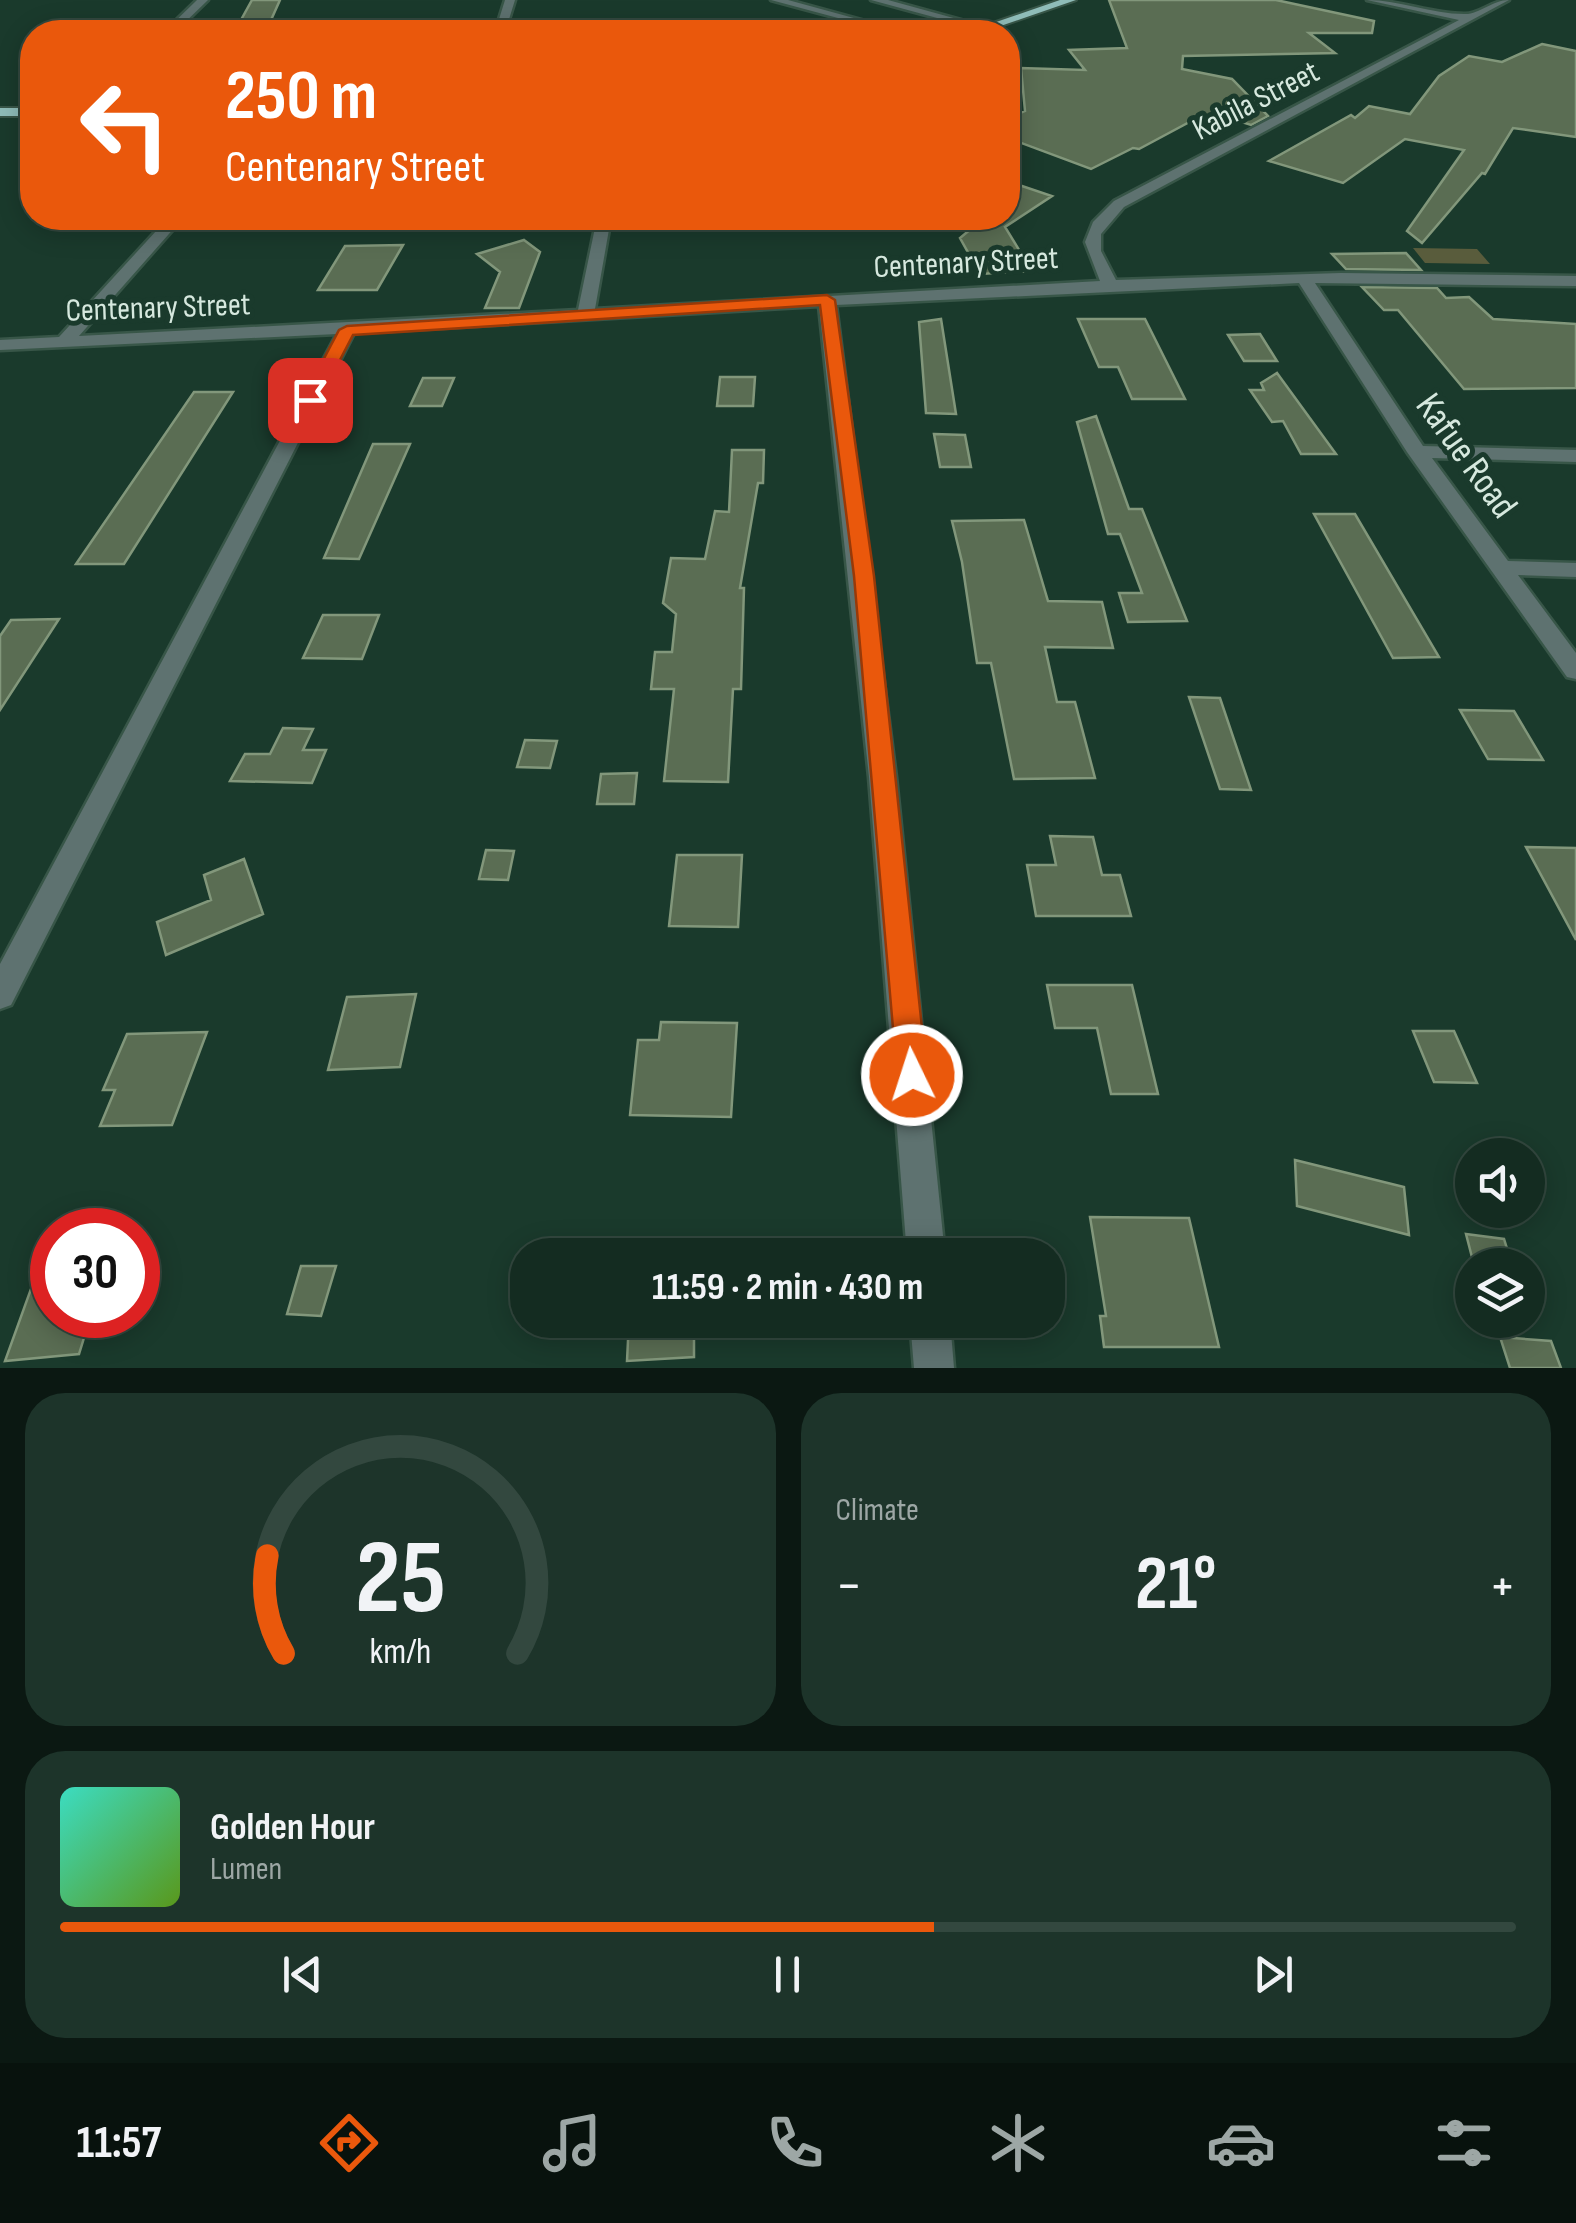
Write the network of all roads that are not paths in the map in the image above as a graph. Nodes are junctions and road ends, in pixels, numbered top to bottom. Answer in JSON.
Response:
{"nodes":[{"id":1,"x":204,"y":0,"type":"edge"},
{"id":2,"x":776,"y":0,"type":"edge"},
{"id":3,"x":876,"y":0,"type":"edge"},
{"id":4,"x":1071,"y":0,"type":"edge"},
{"id":5,"x":1372,"y":0,"type":"edge"},
{"id":6,"x":1504,"y":0,"type":"edge"},
{"id":7,"x":1472,"y":19,"type":"junction"},
{"id":8,"x":182,"y":20,"type":"edge"},
{"id":9,"x":854,"y":20,"type":"edge"},
{"id":10,"x":945,"y":20,"type":"edge"},
{"id":11,"x":1010,"y":20,"type":"edge"},
{"id":12,"x":165,"y":230,"type":"edge"},
{"id":13,"x":602,"y":230,"type":"edge"},
{"id":14,"x":1304,"y":278,"type":"junction"},
{"id":15,"x":1576,"y":280,"type":"edge"},
{"id":16,"x":1112,"y":286,"type":"junction"},
{"id":17,"x":827,"y":300,"type":"junction"},
{"id":18,"x":585,"y":316,"type":"junction"},
{"id":19,"x":347,"y":330,"type":"junction"},
{"id":20,"x":64,"y":342,"type":"junction"},
{"id":21,"x":0,"y":345,"type":"edge"},
{"id":22,"x":1416,"y":452,"type":"junction"},
{"id":23,"x":1576,"y":456,"type":"edge"},
{"id":24,"x":1503,"y":568,"type":"junction"},
{"id":25,"x":1576,"y":570,"type":"edge"},
{"id":26,"x":1576,"y":671,"type":"edge"},
{"id":27,"x":0,"y":995,"type":"edge"},
{"id":28,"x":925,"y":1238,"type":"edge"},
{"id":29,"x":932,"y":1338,"type":"edge"},
{"id":30,"x":934,"y":1368,"type":"edge"}],
"edges":[{"from":1,"to":8,"type":"street"},
{"from":2,"to":9,"type":"street"},
{"from":3,"to":10,"type":"street"},
{"from":4,"to":11,"type":"highway"},
{"from":5,"to":7,"type":"street"},
{"from":6,"to":7,"type":"street","name":"Kabila Street"},
{"from":7,"to":16,"type":"street","name":"Kabila Street"},
{"from":12,"to":20,"type":"street"},
{"from":13,"to":18,"type":"street"},
{"from":14,"to":15,"type":"street","name":"Centenary Street"},
{"from":14,"to":16,"type":"street","name":"Centenary Street"},
{"from":14,"to":22,"type":"street","name":"Kafue Road"},
{"from":16,"to":17,"type":"street","name":"Centenary Street"},
{"from":17,"to":18,"type":"street","name":"Centenary Street"},
{"from":17,"to":28,"type":"street"},
{"from":18,"to":19,"type":"street","name":"Centenary Street"},
{"from":19,"to":20,"type":"street","name":"Centenary Street"},
{"from":19,"to":27,"type":"street"},
{"from":20,"to":21,"type":"street","name":"Centenary Street"},
{"from":22,"to":23,"type":"street"},
{"from":22,"to":24,"type":"street","name":"Kafue Road"},
{"from":24,"to":25,"type":"street"},
{"from":24,"to":26,"type":"street","name":"Kafue Road"},
{"from":29,"to":30,"type":"street"}]}
